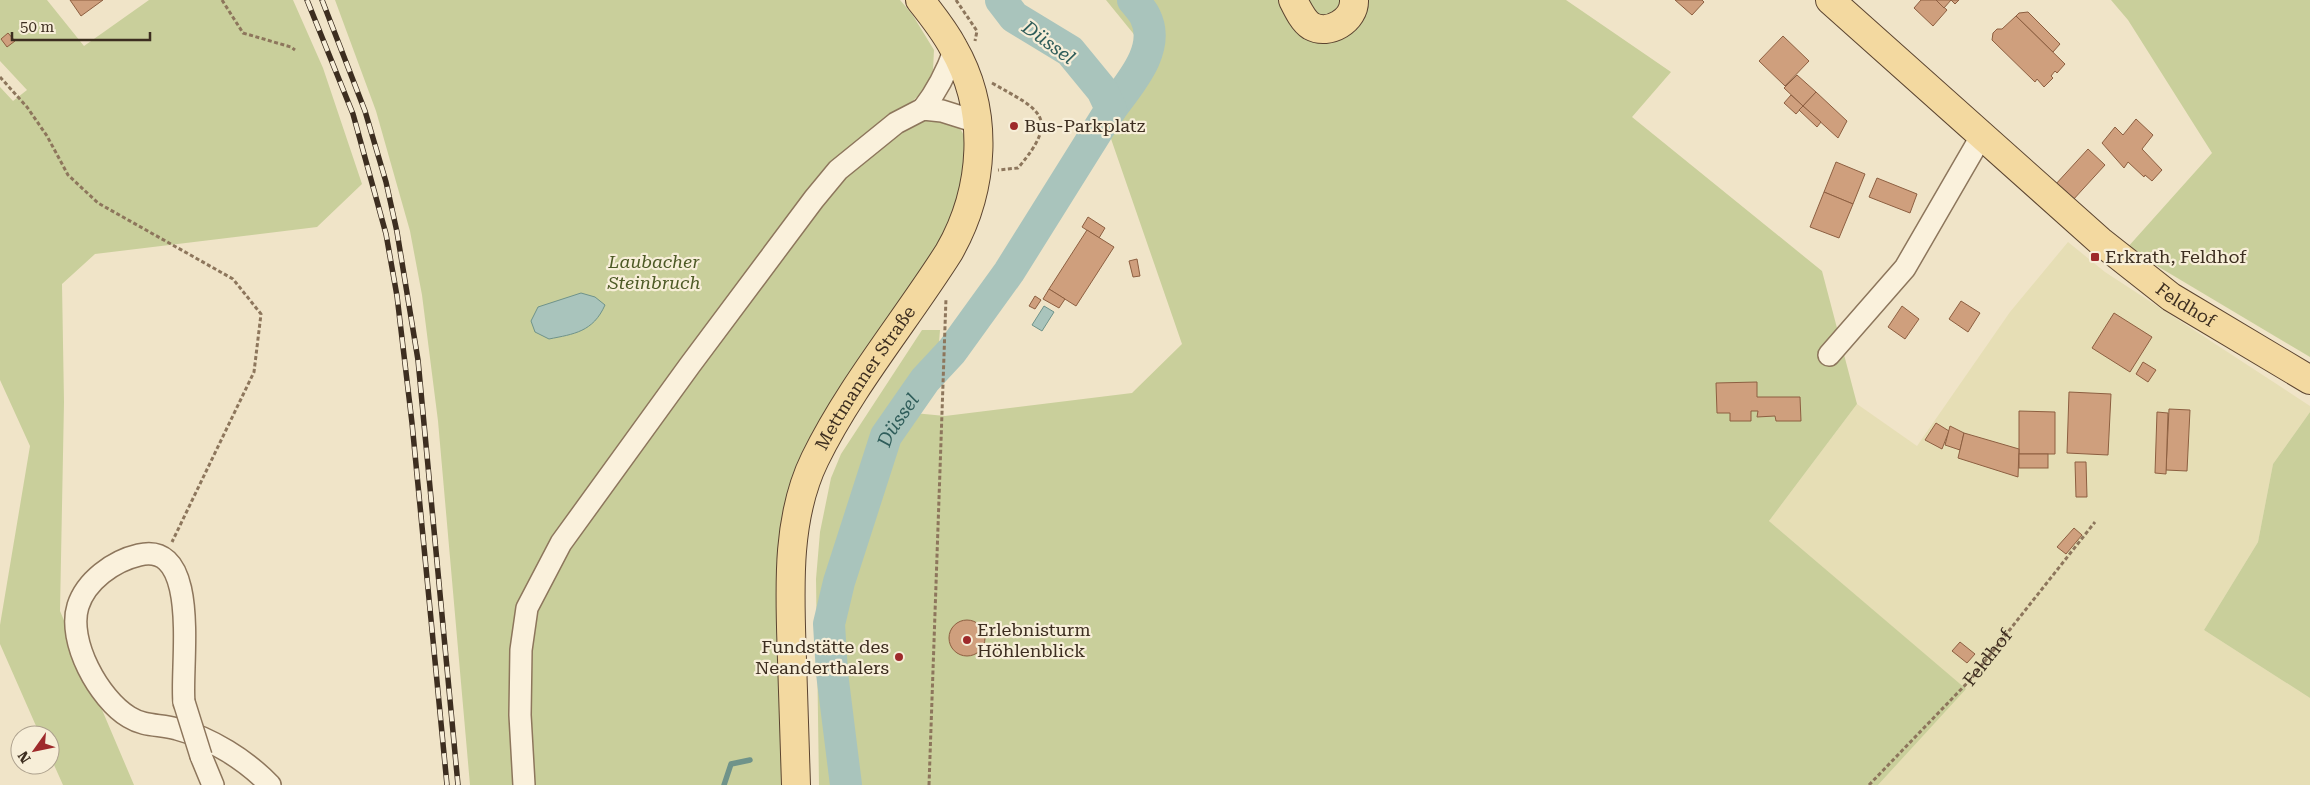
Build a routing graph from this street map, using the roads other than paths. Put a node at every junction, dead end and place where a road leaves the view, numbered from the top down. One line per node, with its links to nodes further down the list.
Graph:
1 (920, 0): 5 (main road, Mettmanner Straße)
2 (1293, 0): 3 (main road)
3 (1354, 0)
4 (1830, 0): 8 (main road, Feldhof)
5 (968, 44): 6 (lane); 7 (main road, Mettmanner Straße)
6 (923, 109): 7 (lane); 13 (lane)
7 (978, 122): 14 (main road, Mettmanner Straße)
8 (1982, 135): 9 (lane); 10 (main road, Feldhof)
9 (1829, 355)
10 (2310, 380)
11 (214, 785): 12 (lane, bridge)
12 (270, 785)
13 (524, 785)
14 (796, 785)

